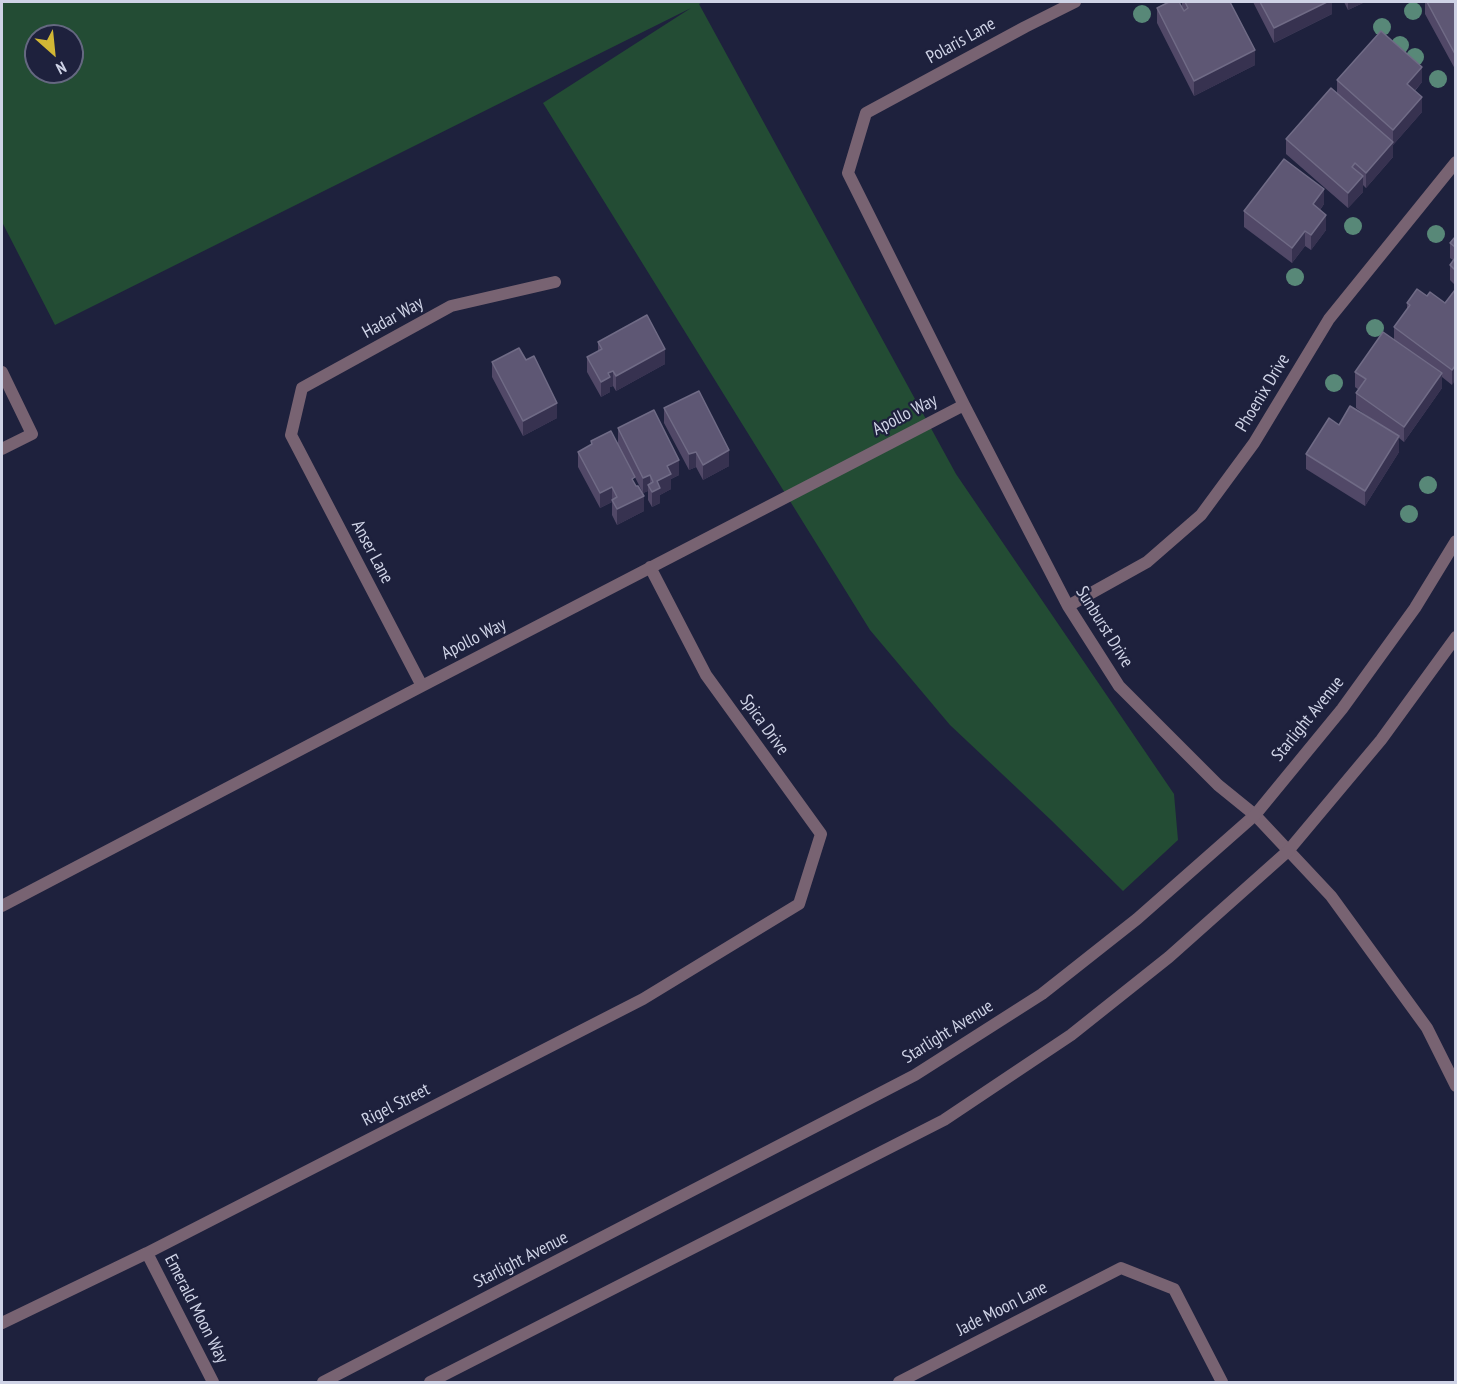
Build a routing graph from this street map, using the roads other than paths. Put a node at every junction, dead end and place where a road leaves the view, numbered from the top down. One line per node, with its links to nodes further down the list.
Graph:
1 (1075, 2): 2 (street, Polaris Lane)
2 (866, 113): 6 (street, Sunburst Drive)
3 (1455, 162): 11 (street, Phoenix Drive)
4 (555, 282): 7 (street, Hadar Way)
5 (2, 372): 8 (street)
6 (964, 405): 10 (street, Apollo Way); 11 (street, Sunburst Drive)
7 (291, 435): 13 (street, Anser Lane)
8 (2, 449)
9 (1455, 541): 14 (street, Starlight Avenue)
10 (650, 567): 13 (street, Apollo Way); 16 (street, Spica Drive)
11 (1068, 606): 14 (street, Sunburst Drive)
12 (1455, 637): 15 (street)
13 (422, 686): 17 (street, Apollo Way)
14 (1255, 815): 15 (street, Sunburst Drive); 22 (street, Starlight Avenue)
15 (1288, 851): 18 (street, Sunburst Drive); 23 (street)
16 (799, 904): 19 (street, Rigel Street)
17 (2, 906)
18 (1455, 1086)
19 (147, 1253): 20 (street, Rigel Street); 21 (street, Emerald Moon Way)
20 (2, 1323)
21 (213, 1383)
22 (323, 1383)
23 (430, 1383)
24 (899, 1383): 25 (street, Jade Moon Lane)
25 (1222, 1383)

